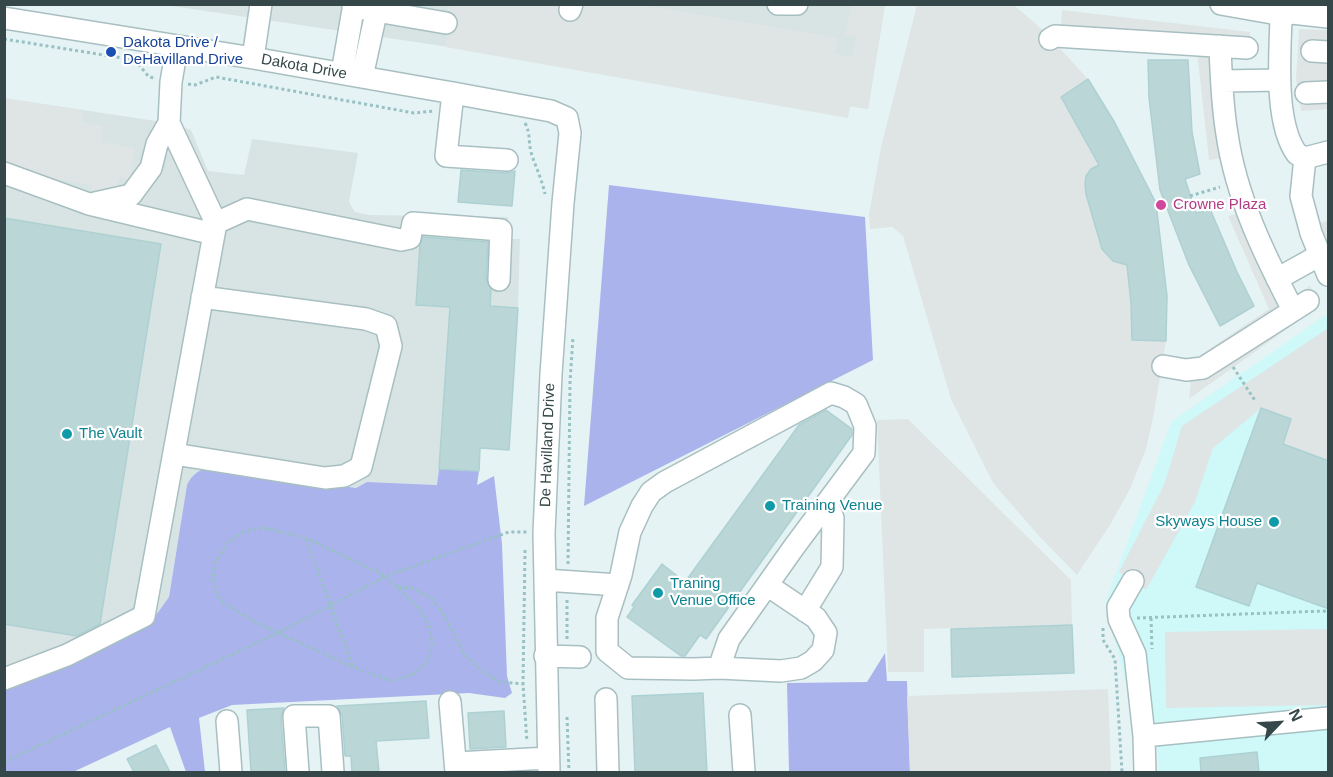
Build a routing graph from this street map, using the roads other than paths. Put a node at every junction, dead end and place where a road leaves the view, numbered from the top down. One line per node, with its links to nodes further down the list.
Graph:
1 (261, 4): 15 (street)
2 (778, 4): 3 (street)
3 (797, 4)
4 (1230, 5): 7 (street)
5 (354, 6): 6 (street); 16 (street)
6 (377, 8): 10 (street); 16 (street)
7 (1281, 17): 8 (street); 17 (street)
8 (1329, 17)
9 (4, 18): 13 (street, Dakota Drive)
10 (446, 23)
11 (1050, 39): 12 (street)
12 (1220, 46): 14 (street); 18 (street)
13 (177, 47): 15 (street, Dakota Drive); 23 (street)
14 (1247, 48)
15 (253, 58): 16 (street, Dakota Drive)
16 (352, 75): 21 (street, Dakota Drive)
17 (1280, 80): 18 (street); 25 (street)
18 (1221, 81): 33 (street)
19 (1329, 92): 20 (street)
20 (1306, 93)
21 (451, 101): 22 (street, Dakota Drive); 26 (street)
22 (567, 118): 39 (street, De Havilland Drive)
23 (169, 123): 28 (street); 29 (street)
24 (1329, 153): 25 (street)
25 (1305, 158): 30 (street)
26 (507, 160)
27 (4, 173): 28 (street)
28 (89, 204): 29 (street)
29 (215, 228): 34 (street); 35 (street)
30 (1320, 230): 31 (street)
31 (1320, 255): 32 (street); 33 (street)
32 (1329, 275)
33 (1277, 279): 36 (street)
34 (500, 280)
35 (202, 297): 37 (street); 37 (street)
36 (1163, 366)
37 (174, 454): 47 (street)
38 (828, 504): 41 (street); 42 (street); 43 (street)
39 (544, 580): 41 (street); 44 (street, De Havilland Drive)
40 (1133, 581): 53 (street)
41 (618, 585): 46 (street)
42 (766, 585): 43 (street); 46 (street)
43 (805, 610): 46 (street)
44 (545, 656): 45 (street); 54 (street, De Havilland Drive)
45 (574, 657)
46 (719, 668)
47 (4, 679)
48 (606, 699): 59 (street)
49 (450, 702): 55 (street)
50 (740, 715): 60 (street)
51 (1329, 718): 53 (street)
52 (227, 721): 56 (street)
53 (1144, 736): 61 (street)
54 (548, 765): 55 (street)
55 (456, 768)
56 (231, 772)
57 (298, 772): 58 (street)
58 (333, 772)
59 (608, 772)
60 (744, 772)
61 (1145, 772)

